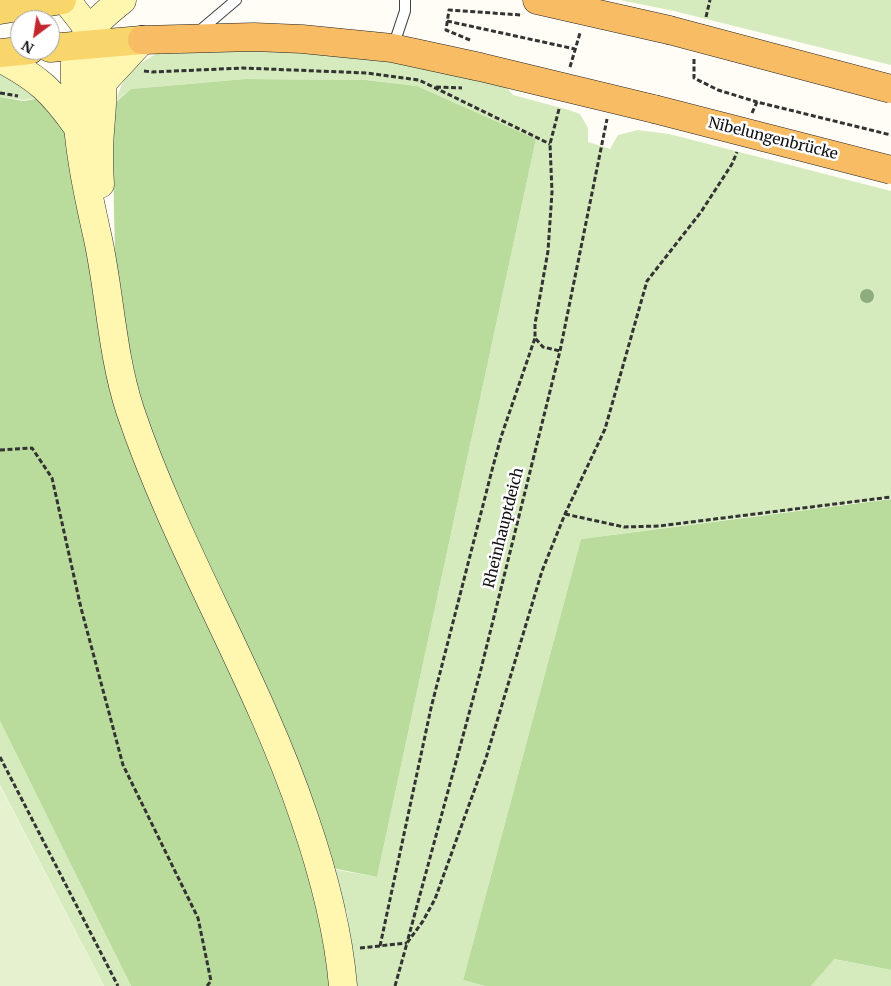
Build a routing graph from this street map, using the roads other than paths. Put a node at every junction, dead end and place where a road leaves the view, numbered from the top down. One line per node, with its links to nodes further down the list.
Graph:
1 (62, 0): 7 (main road)
2 (66, 0): 9 (main road)
3 (122, 0): 9 (main road)
4 (236, 0): 8 (lane)
5 (405, 0): 12 (lane)
6 (537, 0): 15 (highway, bridge)
7 (0, 10)
8 (191, 39): 10 (highway, Nibelungenbrücke); 12 (highway, Nibelungenbrücke)
9 (88, 40): 10 (main road); 11 (main road); 14 (main road); 16 (main road)
10 (142, 40): 14 (main road)
11 (60, 46)
12 (392, 48): 17 (highway, Nibelungenbrücke, bridge)
13 (0, 58): 16 (main road)
14 (110, 76): 18 (main road)
15 (891, 89)
16 (77, 126): 18 (main road)
17 (891, 170)
18 (101, 253): 19 (main road)
19 (343, 986)

